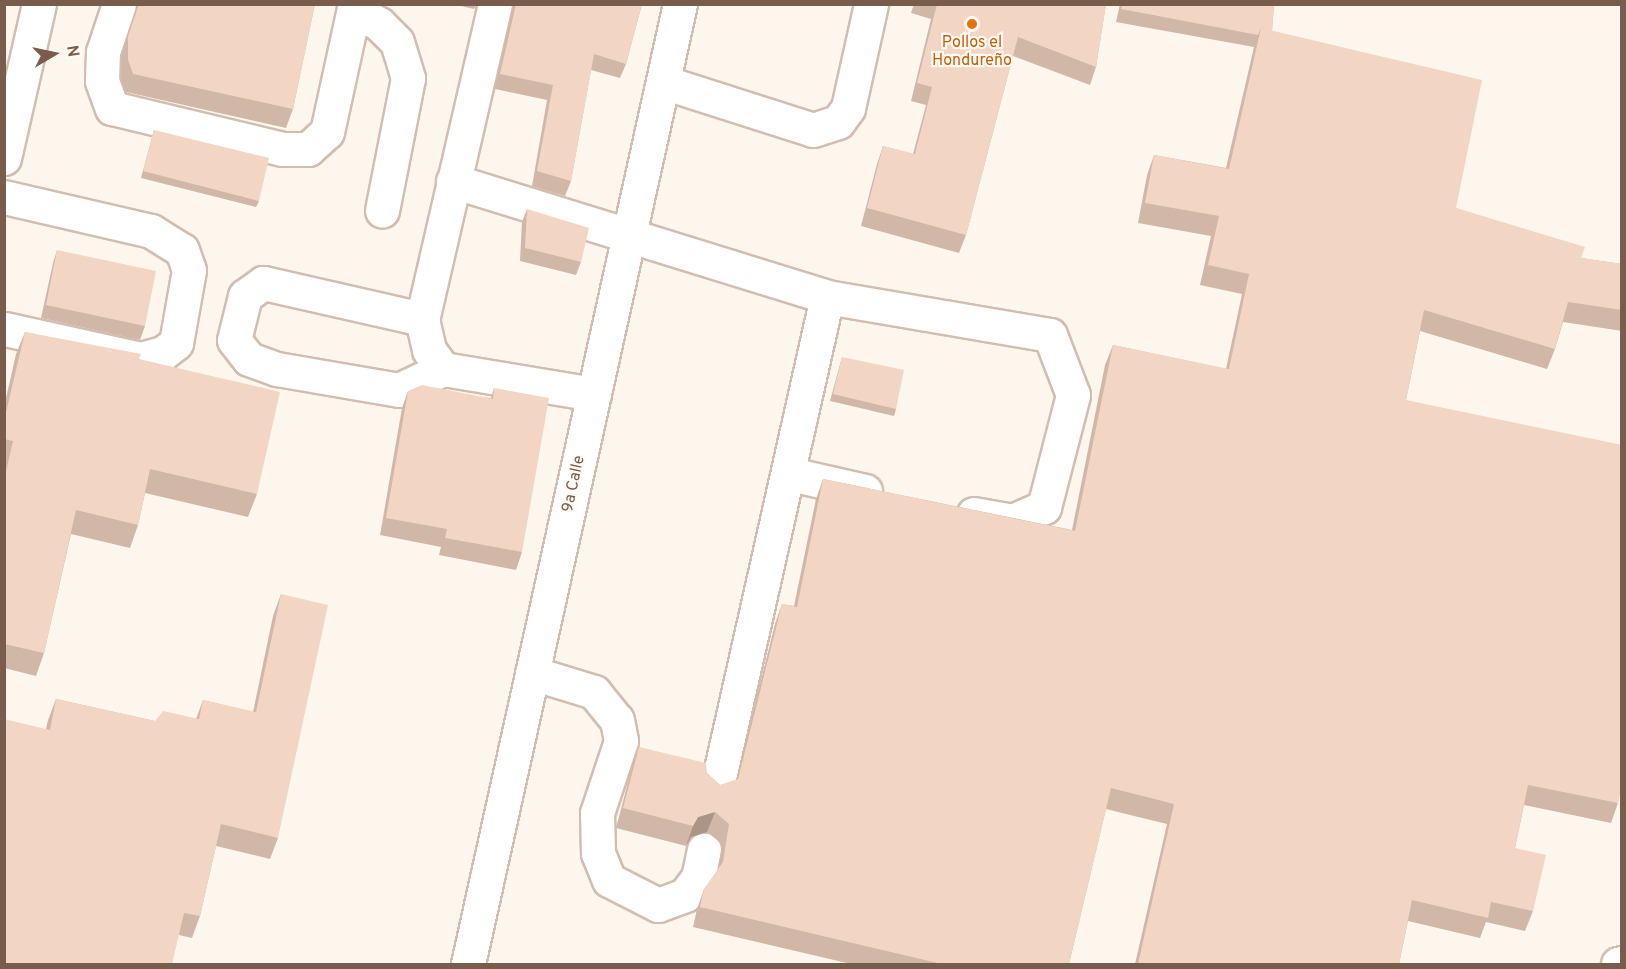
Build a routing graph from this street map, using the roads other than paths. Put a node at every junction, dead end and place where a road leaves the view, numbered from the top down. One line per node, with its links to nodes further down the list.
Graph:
1 (39, 4): 8 (street)
2 (119, 4): 6 (street)
3 (495, 4): 9 (street)
4 (680, 4): 7 (street, 9a Calle)
5 (871, 4): 7 (street)
6 (355, 7): 11 (street)
7 (663, 81): 12 (street, 9a Calle)
8 (4, 158)
9 (453, 181): 12 (street); 14 (street)
10 (4, 197): 15 (street)
11 (382, 210)
12 (629, 236): 13 (street); 17 (street, 9a Calle)
13 (826, 297): 18 (street); 20 (street)
14 (422, 319): 16 (street); 16 (street)
15 (4, 329)
16 (443, 369): 17 (street)
17 (594, 394): 21 (street, 9a Calle)
18 (790, 474): 19 (street); 22 (street)
19 (895, 497)
20 (941, 507)
21 (532, 673): 23 (street); 24 (street, 9a Calle)
22 (717, 787)
23 (704, 850)
24 (468, 964)

